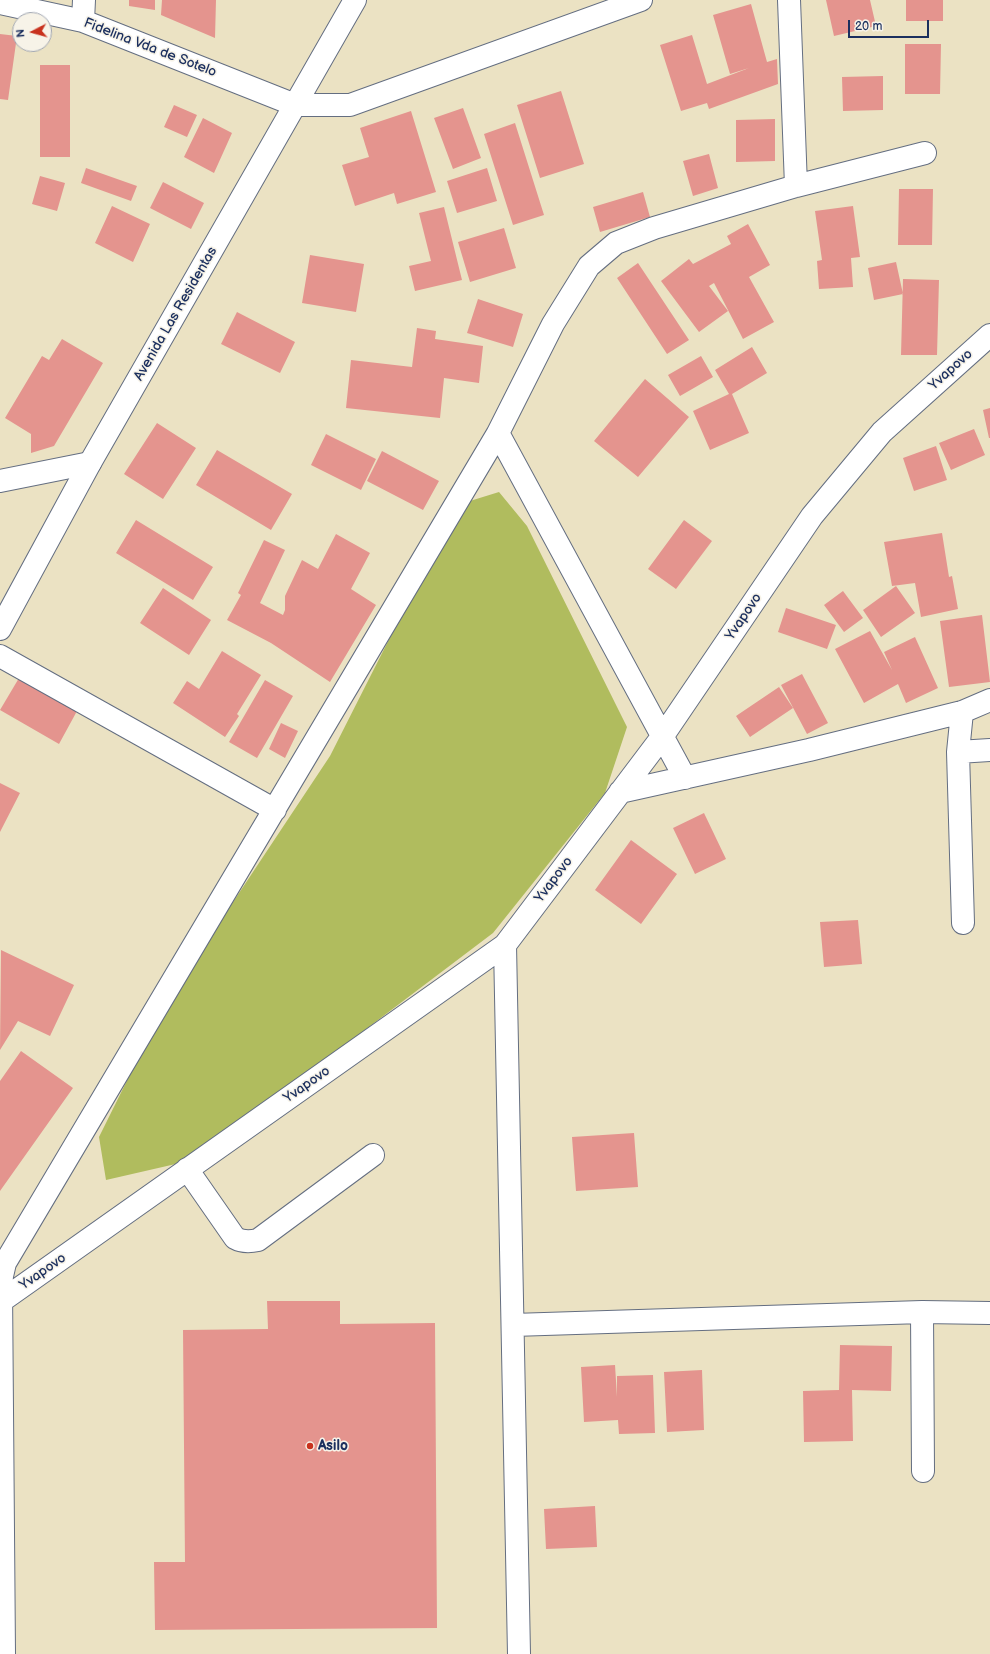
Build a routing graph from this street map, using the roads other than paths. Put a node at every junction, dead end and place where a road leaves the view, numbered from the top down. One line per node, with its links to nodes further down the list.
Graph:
1 (355, 0): 6 (street, Avenida Las Residentas)
2 (641, 0): 6 (street)
3 (789, 0): 8 (street)
4 (0, 2): 5 (street, Fidelina Vda de Sotelo)
5 (84, 11): 6 (street, Fidelina Vda de Sotelo)
6 (295, 105): 11 (street, Avenida Las Residentas)
7 (925, 153): 8 (street)
8 (796, 186): 10 (street)
9 (990, 335): 17 (street, Yvapovo)
10 (498, 434): 17 (street); 22 (street)
11 (90, 463): 12 (street); 13 (street, Avenida Las Residentas)
12 (0, 481)
13 (0, 629)
14 (0, 656): 22 (street)
15 (990, 700): 16 (street)
16 (962, 712): 19 (street); 20 (street)
17 (662, 737): 20 (street); 21 (street, Yvapovo)
18 (990, 750): 19 (street)
19 (958, 752): 23 (street)
20 (685, 778): 21 (street)
21 (620, 792): 24 (street, Yvapovo)
22 (275, 810): 27 (street)
23 (963, 923)
24 (505, 945): 26 (street, Yvapovo); 30 (street)
25 (373, 1155): 26 (street)
26 (187, 1169): 27 (street, Yvapovo)
27 (1, 1301): 32 (street)
28 (922, 1312): 29 (street); 30 (street); 31 (street)
29 (990, 1313)
30 (513, 1325): 33 (street)
31 (923, 1471)
32 (4, 1654)
33 (519, 1654)

